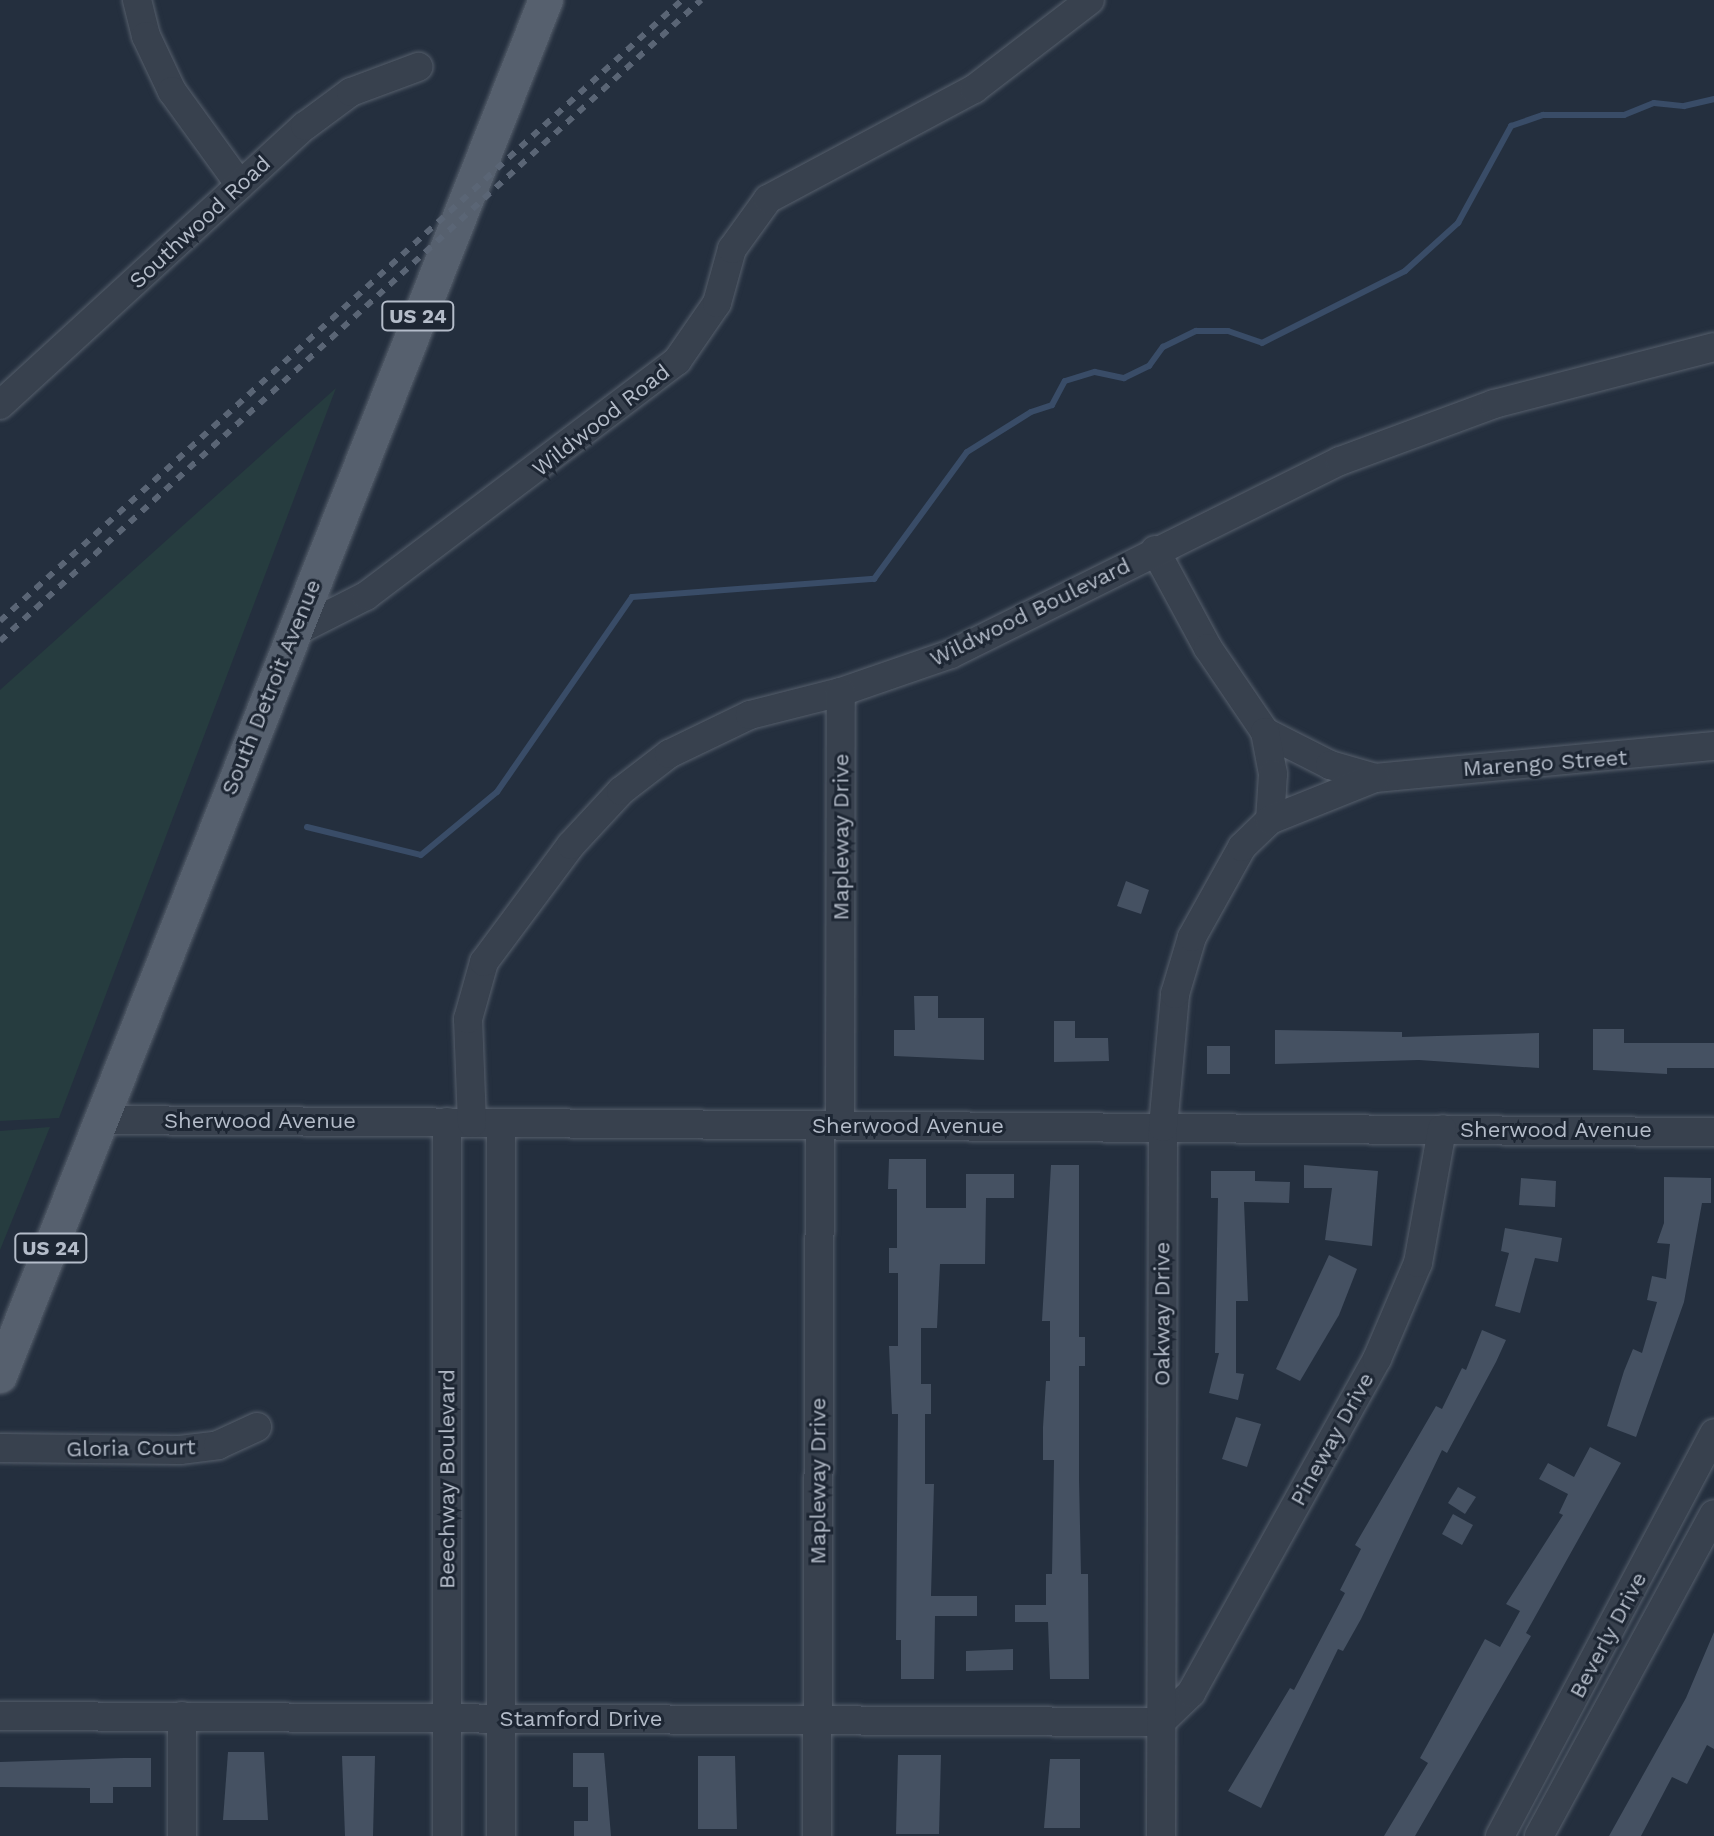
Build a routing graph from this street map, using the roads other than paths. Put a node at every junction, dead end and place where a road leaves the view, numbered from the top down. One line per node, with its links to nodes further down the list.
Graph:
1 (137, 0): 5 (street)
2 (546, 0): 9 (main road, South Detroit Avenue / US 24)
3 (1090, 0): 9 (street, Wildwood Road)
4 (418, 67): 5 (street, Southwood Road)
5 (240, 185): 7 (street, Southwood Road)
6 (1714, 347): 8 (street, Wildwood Boulevard)
7 (4, 391)
8 (1155, 550): 10 (street, Wildwood Boulevard); 11 (street, Marengo Street)
9 (293, 633): 15 (main road, South Detroit Avenue / US 24)
10 (841, 692): 16 (street, Wildwood Boulevard); 18 (street, Mapleway Drive)
11 (1265, 732): 13 (street, Marengo Street); 14 (street, Marengo Street)
12 (1714, 746): 13 (street, Marengo Street)
13 (1375, 778): 14 (street, Marengo Street)
14 (1270, 820): 19 (street, Oakway Drive)
15 (102, 1120): 16 (street, Sherwood Avenue); 22 (main road, South Detroit Avenue / US 24)
16 (459, 1122): 17 (street, Sherwood Avenue); 30 (street, Beechway Boulevard)
17 (501, 1123): 18 (street, Sherwood Avenue); 29 (street)
18 (830, 1125): 19 (street, Sherwood Avenue); 31 (street, Mapleway Drive)
19 (1163, 1127): 20 (street, Sherwood Avenue); 32 (street, Oakway Drive)
20 (1442, 1129): 21 (street, Sherwood Avenue); 32 (street, Pineway Drive)
21 (1714, 1132)
22 (0, 1376)
23 (257, 1427): 25 (street, Gloria Court)
24 (1714, 1433): 38 (street, Beverly Drive)
25 (0, 1448)
26 (1714, 1514): 39 (street, Beverly Drive)
27 (0, 1716): 28 (street, Stamford Drive)
28 (182, 1716): 30 (street, Stamford Drive); 33 (street)
29 (501, 1718): 30 (street, Stamford Drive); 31 (street, Stamford Drive); 35 (street)
30 (447, 1719): 34 (street, Beechway Boulevard)
31 (817, 1720): 32 (street, Stamford Drive); 36 (street, Mapleway Drive)
32 (1161, 1722): 37 (street, Oakway Drive)
33 (182, 1836)
34 (447, 1836)
35 (501, 1836)
36 (817, 1836)
37 (1161, 1836)
38 (1500, 1836)
39 (1539, 1836)

